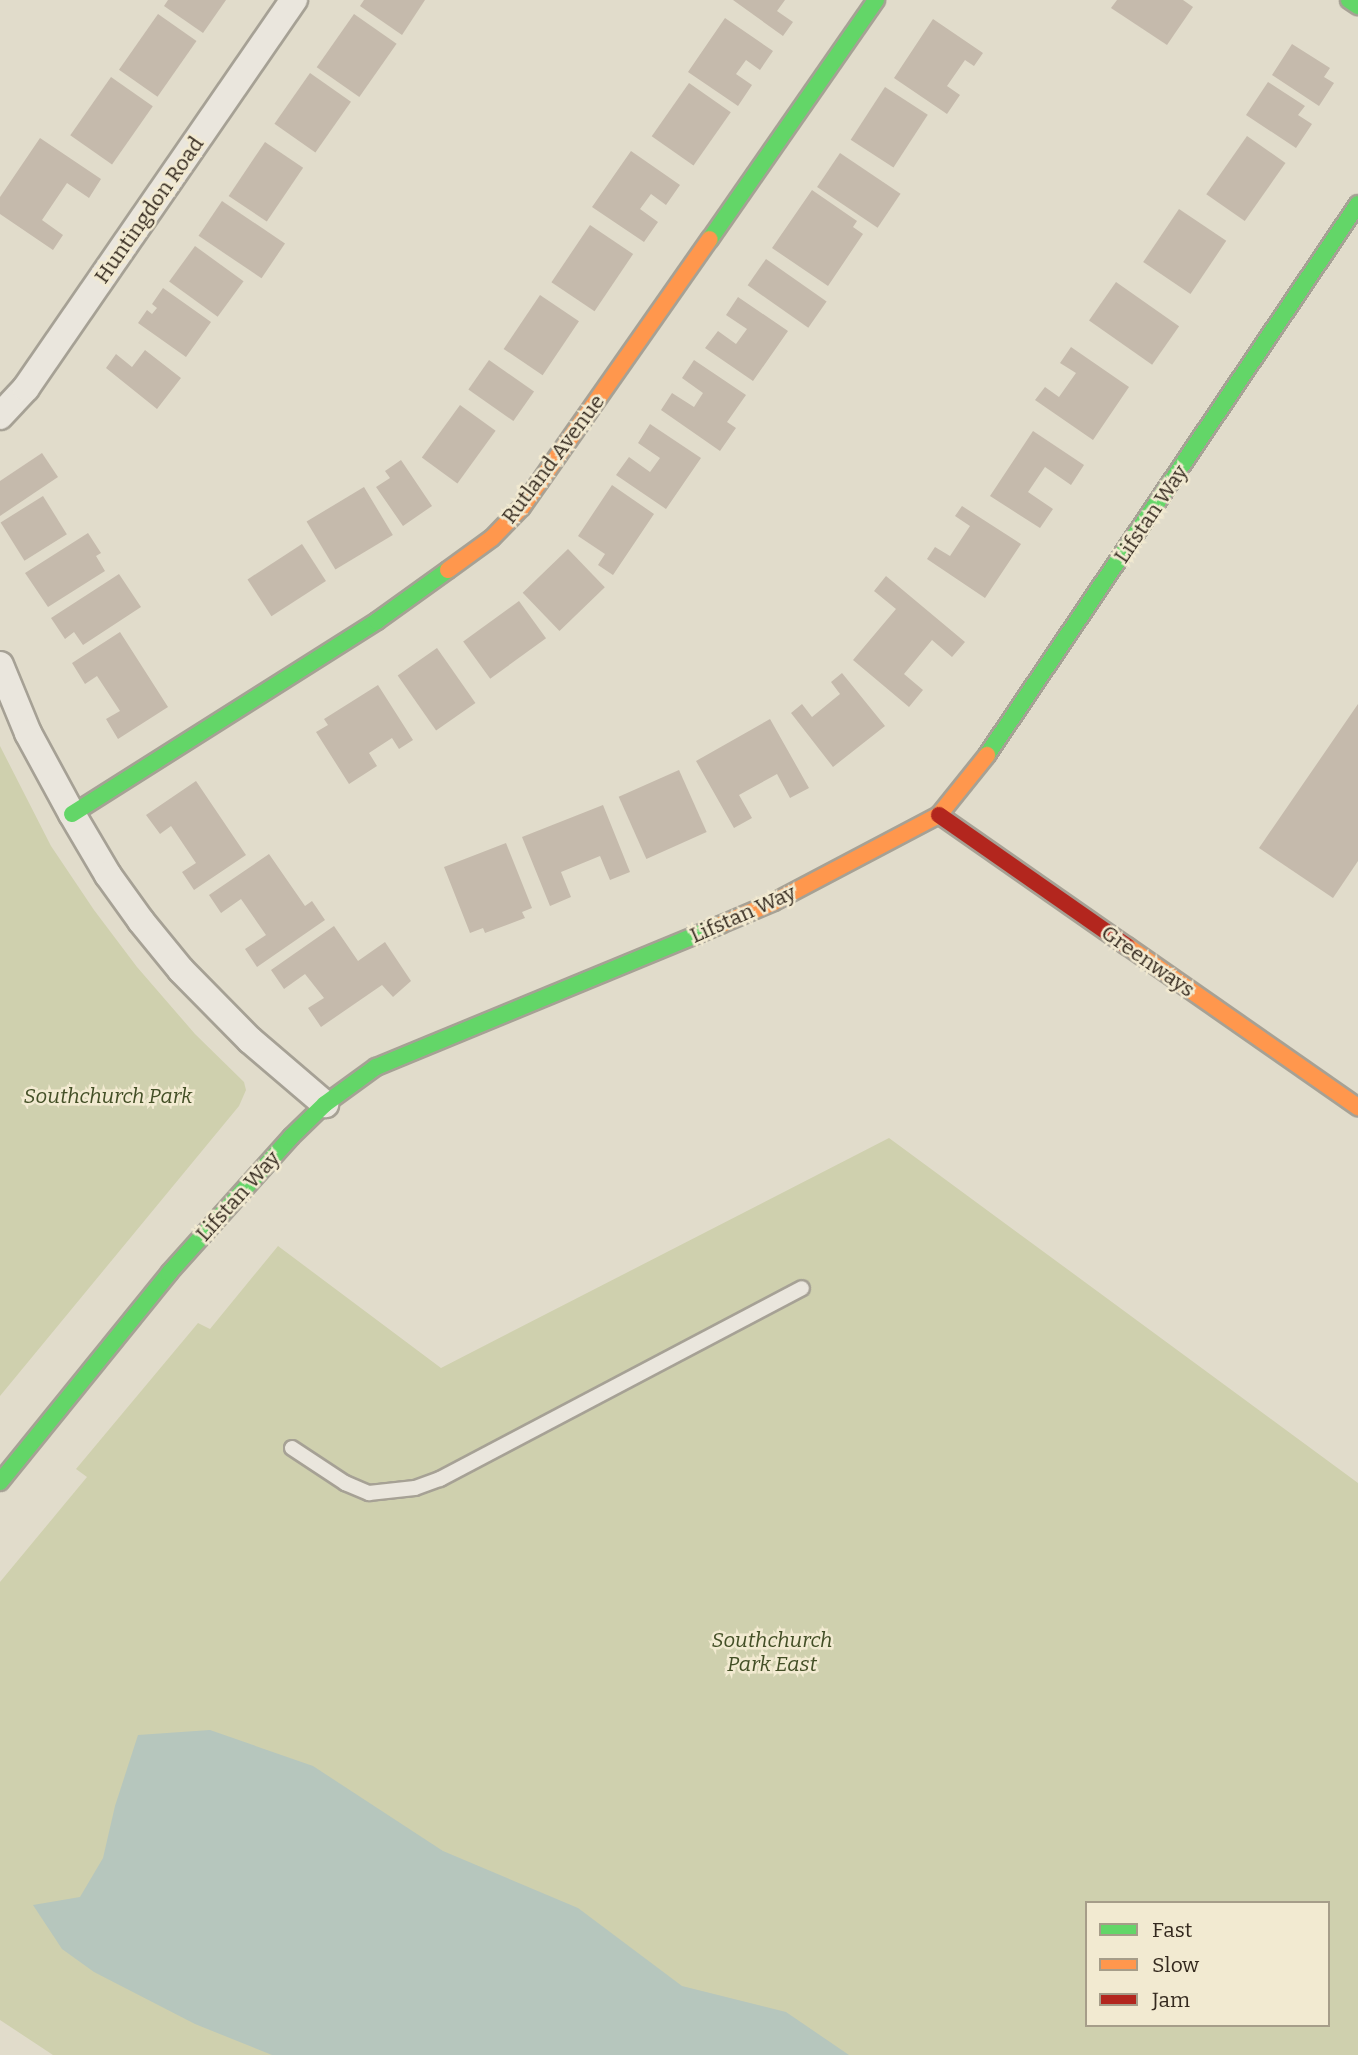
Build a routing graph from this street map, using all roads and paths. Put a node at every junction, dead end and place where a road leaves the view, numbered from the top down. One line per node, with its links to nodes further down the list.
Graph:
1 (294, 0): 6 (street, Huntingdon Road)
2 (876, 0): 8 (street, Rutland Avenue)
3 (1349, 0): 4 (street)
4 (1358, 6)
5 (1358, 204): 9 (street, Lifstan Way)
6 (0, 416)
7 (0, 665): 8 (street)
8 (72, 814): 10 (street)
9 (939, 815): 10 (street, Lifstan Way); 11 (street, Greenways)
10 (325, 1104): 14 (street, Lifstan Way)
11 (1358, 1107)
12 (802, 1288): 13 (lane)
13 (292, 1448)
14 (0, 1482)

